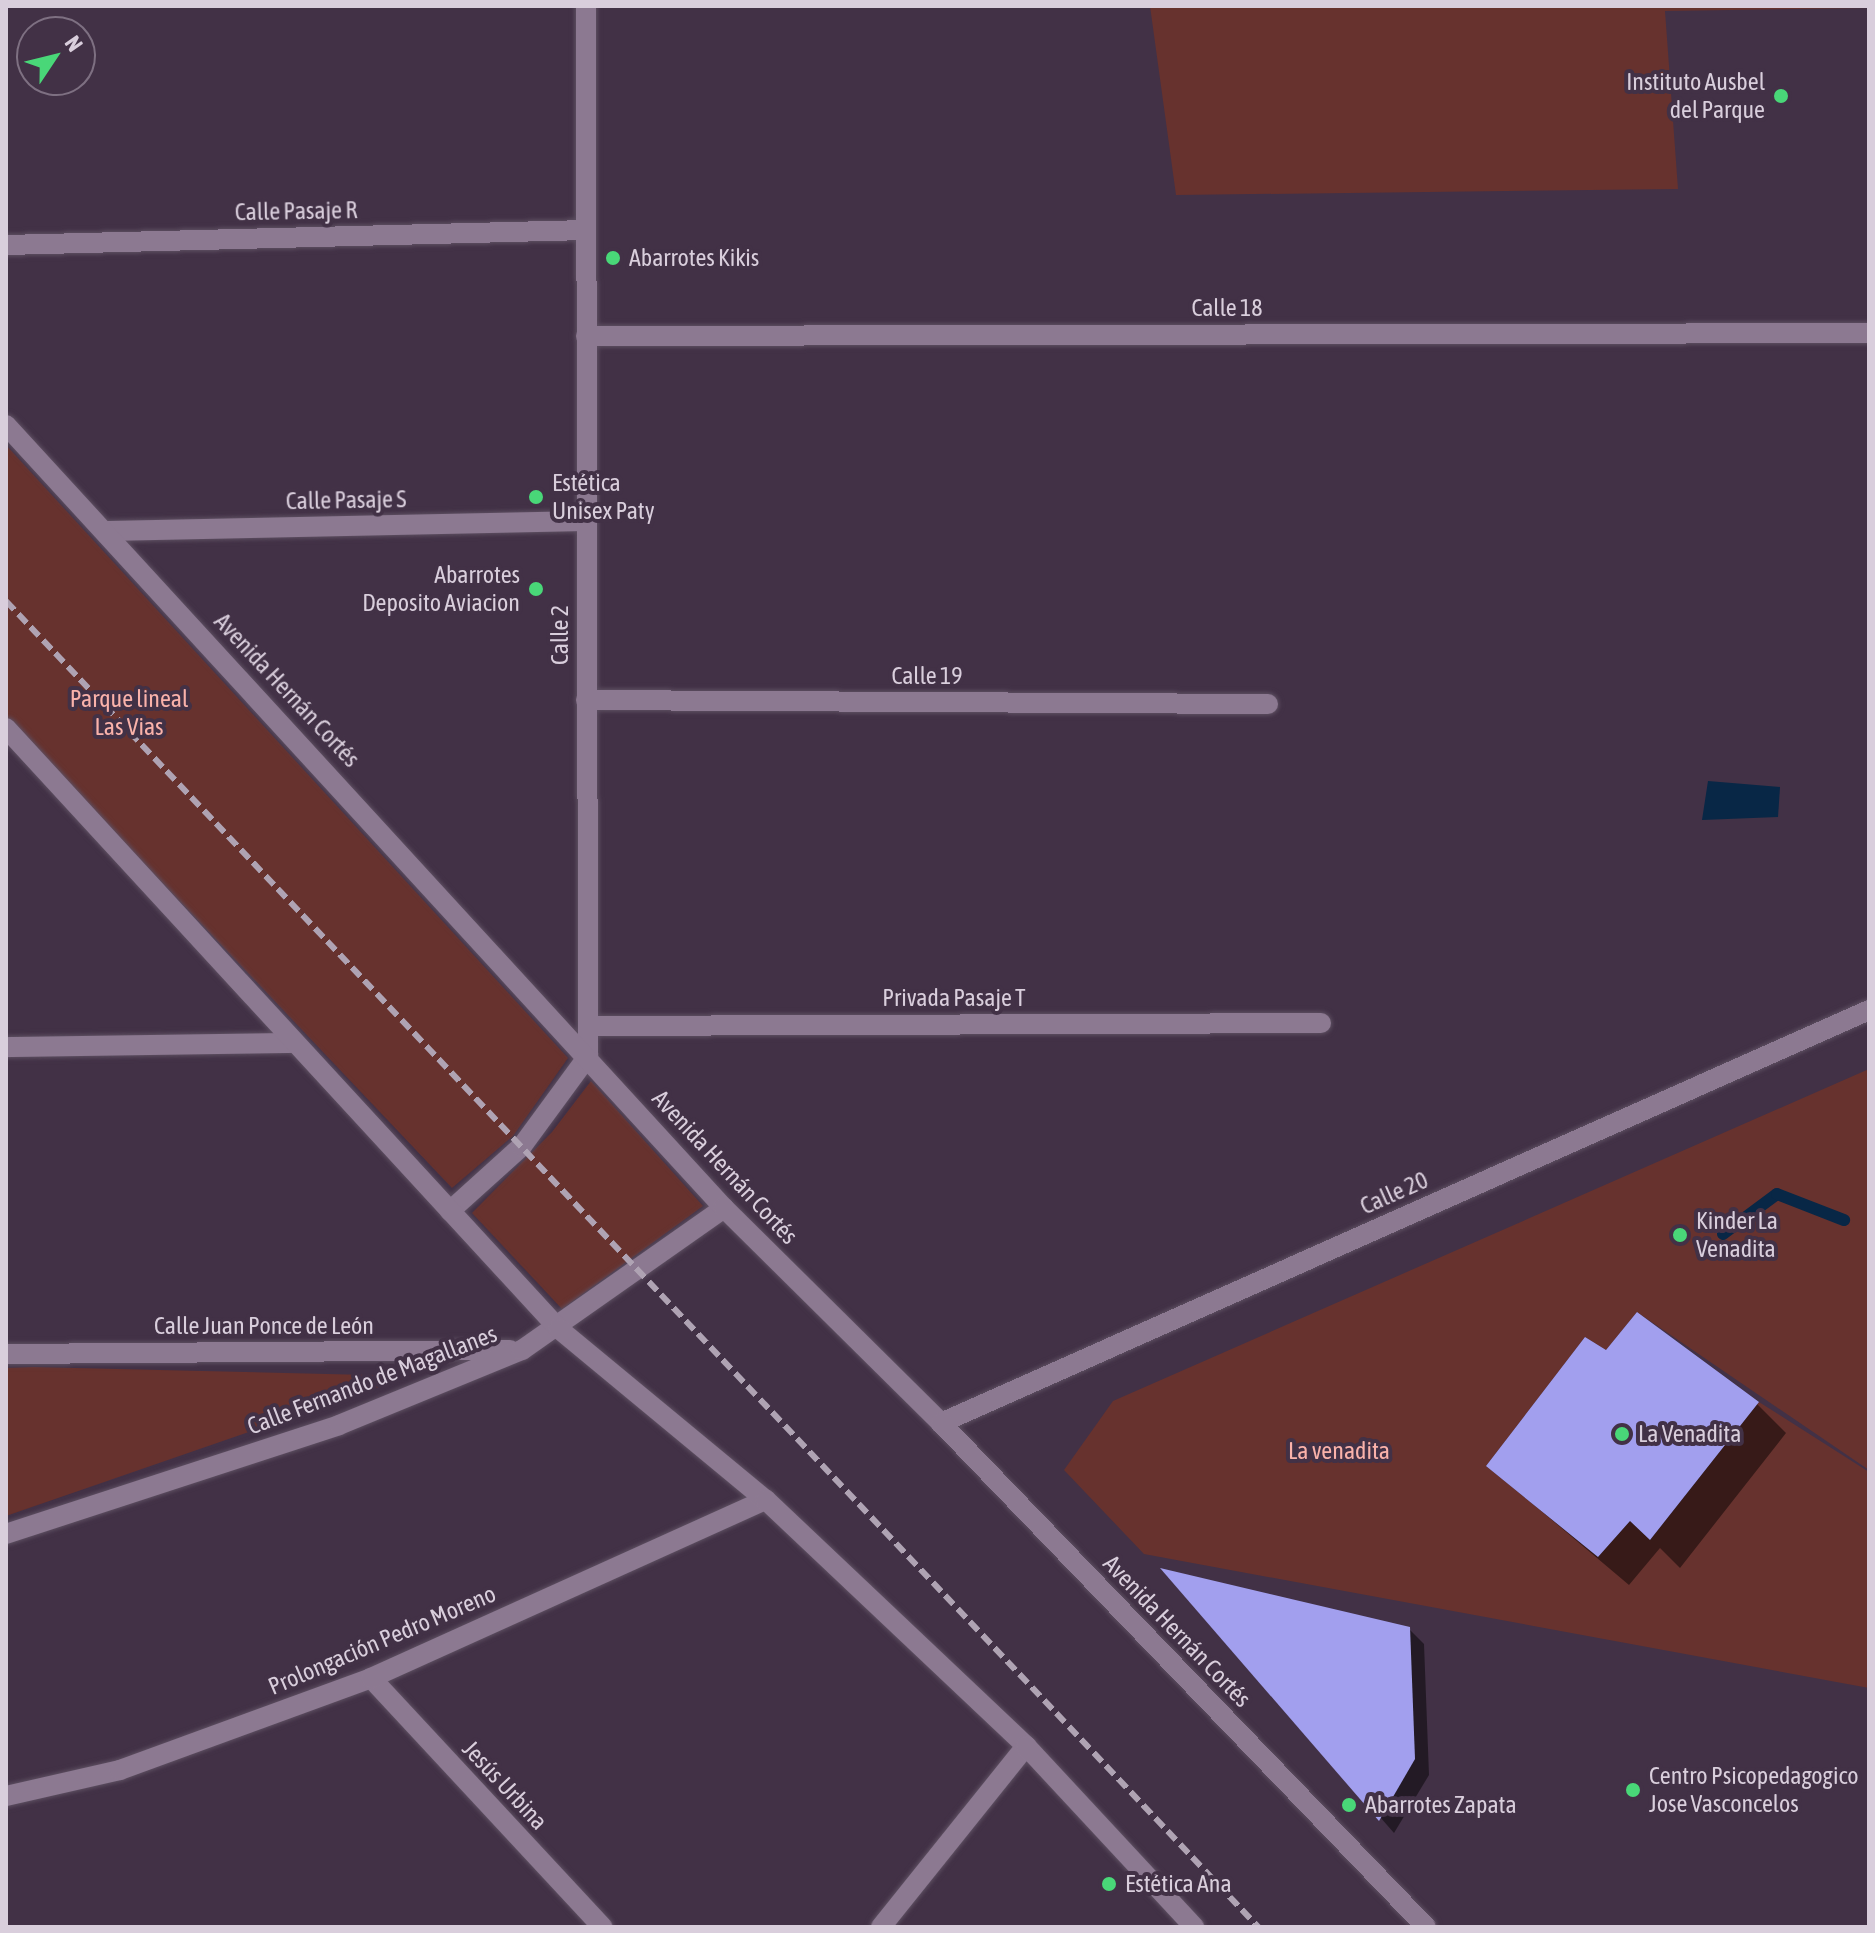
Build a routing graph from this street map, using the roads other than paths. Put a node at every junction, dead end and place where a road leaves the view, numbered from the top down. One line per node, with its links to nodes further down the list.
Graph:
1 (586, 6): 2 (street, Calle 2)
2 (586, 230): 3 (street, Calle Pasaje R); 5 (street, Calle 2)
3 (6, 245)
4 (1869, 333): 5 (street, Calle 18)
5 (586, 336): 7 (street, Calle 2)
6 (6, 425): 8 (street, Avenida Hernán Cortés)
7 (587, 521): 8 (street, Calle Pasaje S); 9 (street, Calle 2)
8 (106, 531): 18 (street, Avenida Hernán Cortés)
9 (586, 700): 10 (street, Calle 19); 15 (street, Calle 2)
10 (1268, 704)
11 (6, 728): 12 (street)
12 (16, 749): 16 (street)
13 (1869, 1010): 24 (street, Calle 20)
14 (1321, 1023): 15 (street, Privada Pasaje T)
15 (588, 1026): 18 (street, Calle 2)
16 (294, 1043): 17 (street); 20 (street)
17 (6, 1047)
18 (588, 1056): 19 (street, Avenida Hernán Cortés); 20 (street)
19 (724, 1208): 21 (street, Calle Fernando de Magallanes); 24 (street, Avenida Hernán Cortés)
20 (450, 1211): 21 (street)
21 (559, 1329): 22 (street, Calle Fernando de Magallanes); 25 (street)
22 (522, 1350): 23 (street, Calle Juan Ponce de León); 26 (street, Calle Fernando de Magallanes)
23 (6, 1354)
24 (941, 1423): 33 (street, Avenida Hernán Cortés)
25 (766, 1500): 27 (street, Prolongación Pedro Moreno); 28 (street)
26 (6, 1534)
27 (371, 1678): 29 (street, Prolongación Pedro Moreno); 30 (street, Jesús Urbina)
28 (1026, 1746): 31 (street); 32 (street)
29 (6, 1796)
30 (602, 1927)
31 (881, 1927)
32 (1194, 1927)
33 (1426, 1927)

